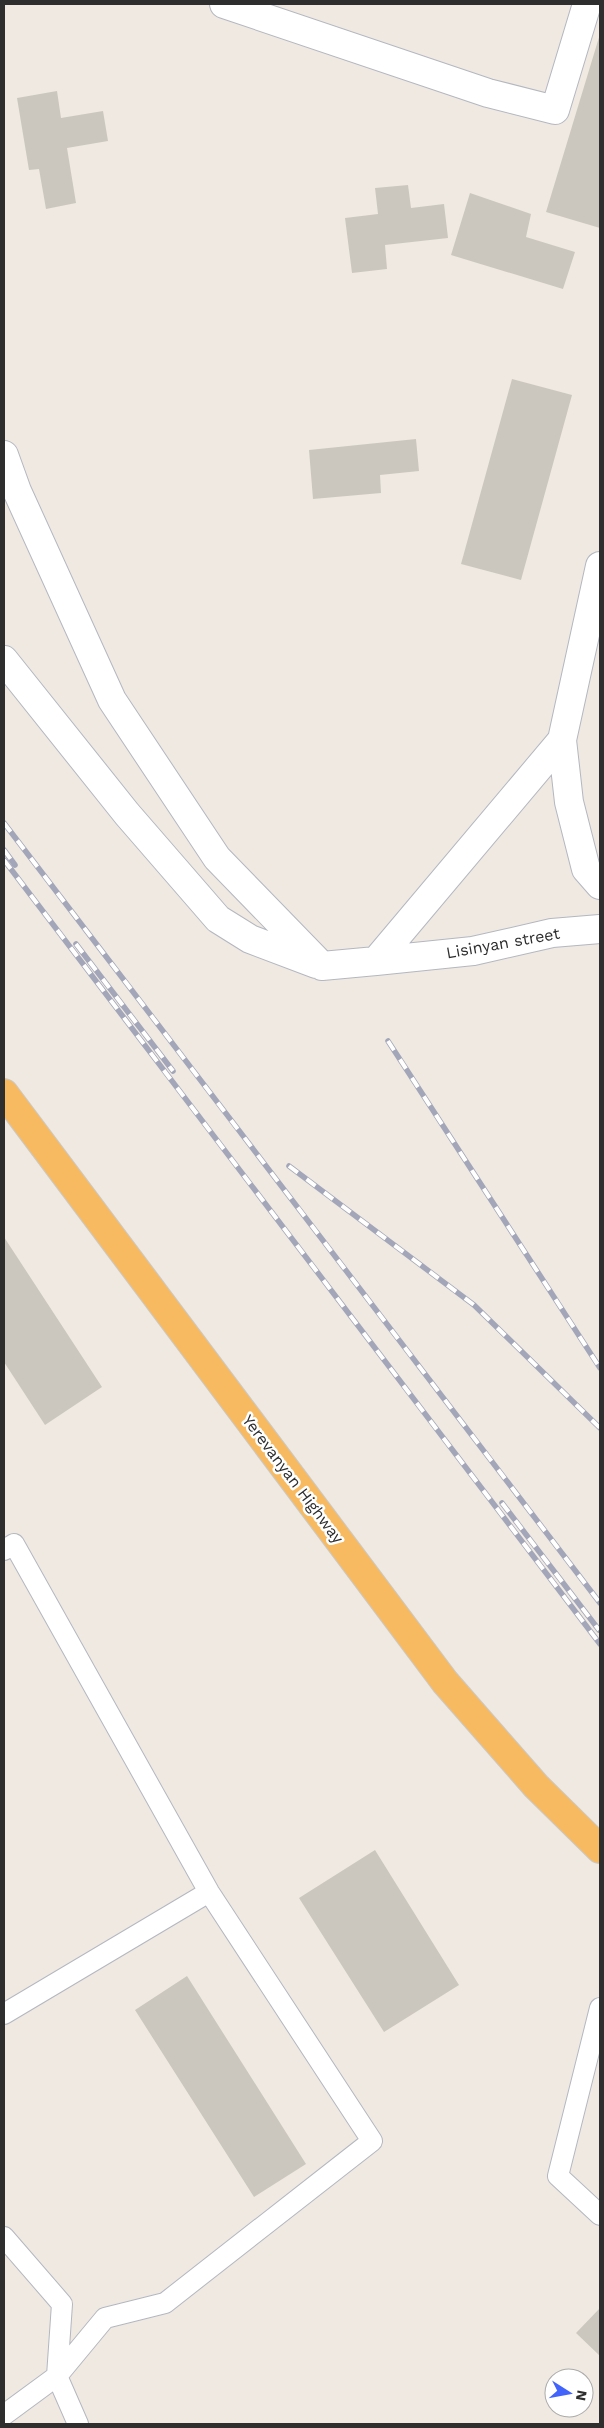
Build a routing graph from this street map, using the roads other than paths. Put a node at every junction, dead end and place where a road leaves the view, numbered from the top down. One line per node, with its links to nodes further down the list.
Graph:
1 (224, 4): 2 (street)
2 (587, 4)
3 (4, 455): 10 (street)
4 (600, 566): 6 (street)
5 (4, 660): 10 (street)
6 (562, 740): 7 (street); 9 (street)
7 (600, 885)
8 (600, 929): 9 (street, Lisinyan street)
9 (376, 961): 10 (street, Lisinyan street)
10 (322, 966)
11 (4, 1093): 13 (highway, Yerevanyan Highway)
12 (4, 1550): 14 (lane)
13 (600, 1849)
14 (209, 1892): 16 (lane); 19 (lane)
15 (600, 2008): 17 (lane)
16 (4, 2014)
17 (600, 2216)
18 (4, 2237): 19 (lane)
19 (57, 2376): 20 (lane); 21 (lane)
20 (4, 2415)
21 (78, 2424)

